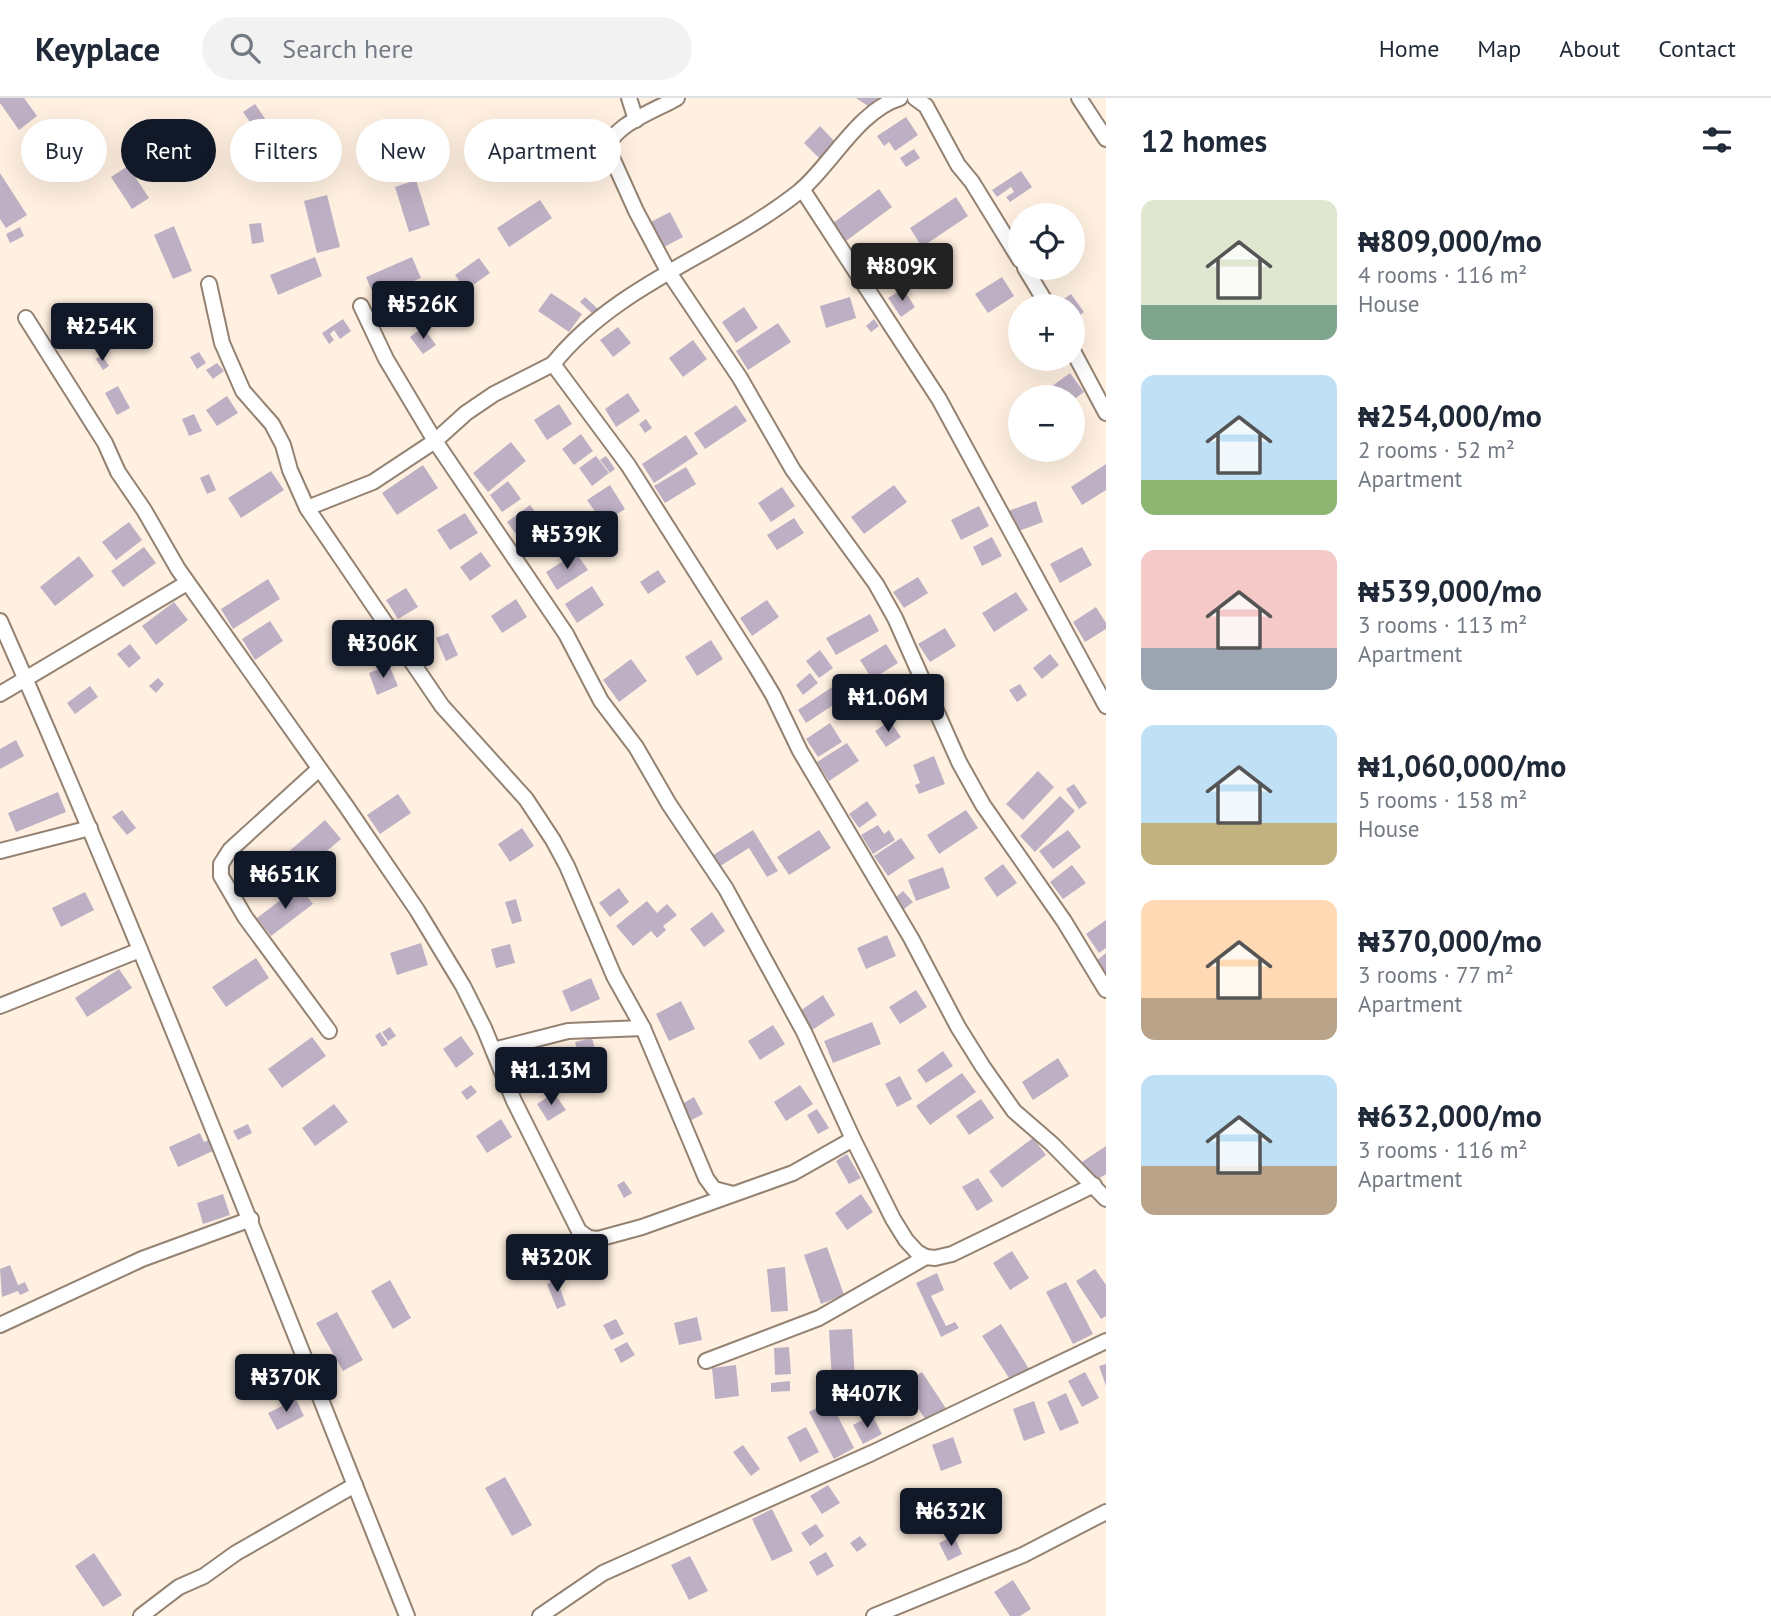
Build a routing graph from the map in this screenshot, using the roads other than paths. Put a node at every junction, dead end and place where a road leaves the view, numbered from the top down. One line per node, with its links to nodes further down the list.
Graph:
1 (629, 98): 6 (street)
2 (677, 98): 6 (street)
3 (900, 98): 8 (street)
4 (915, 98): 9 (street)
5 (1079, 98): 7 (street)
6 (636, 120): 10 (street)
7 (1106, 139)
8 (802, 189): 10 (street); 23 (street)
9 (1008, 240)
10 (668, 271): 14 (street); 28 (street)
11 (209, 284): 18 (street)
12 (361, 306): 17 (street)
13 (26, 318): 19 (street)
14 (553, 364): 17 (street); 34 (street)
15 (1084, 371): 16 (street)
16 (1106, 413)
17 (435, 441): 18 (street); 33 (street)
18 (307, 508): 30 (street)
19 (187, 583): 21 (street); 24 (street)
20 (0, 621): 21 (street)
21 (26, 680): 22 (street); 25 (street)
22 (0, 694)
23 (1106, 706)
24 (319, 769): 31 (street); 35 (street)
25 (90, 828): 26 (street); 27 (street)
26 (0, 851)
27 (140, 950): 29 (street); 37 (street)
28 (1106, 990)
29 (0, 1006)
30 (643, 1028): 32 (street); 35 (street)
31 (330, 1031)
32 (493, 1050)
33 (853, 1139): 35 (street); 38 (street)
34 (1094, 1185): 36 (street); 38 (street)
35 (734, 1194)
36 (1106, 1199)
37 (251, 1219): 39 (street); 42 (street)
38 (926, 1257): 41 (street)
39 (0, 1325)
40 (1106, 1341): 46 (street)
41 (706, 1361)
42 (355, 1485): 44 (street); 45 (street)
43 (1106, 1512): 47 (street)
44 (141, 1616)
45 (407, 1616)
46 (540, 1616)
47 (874, 1616)

